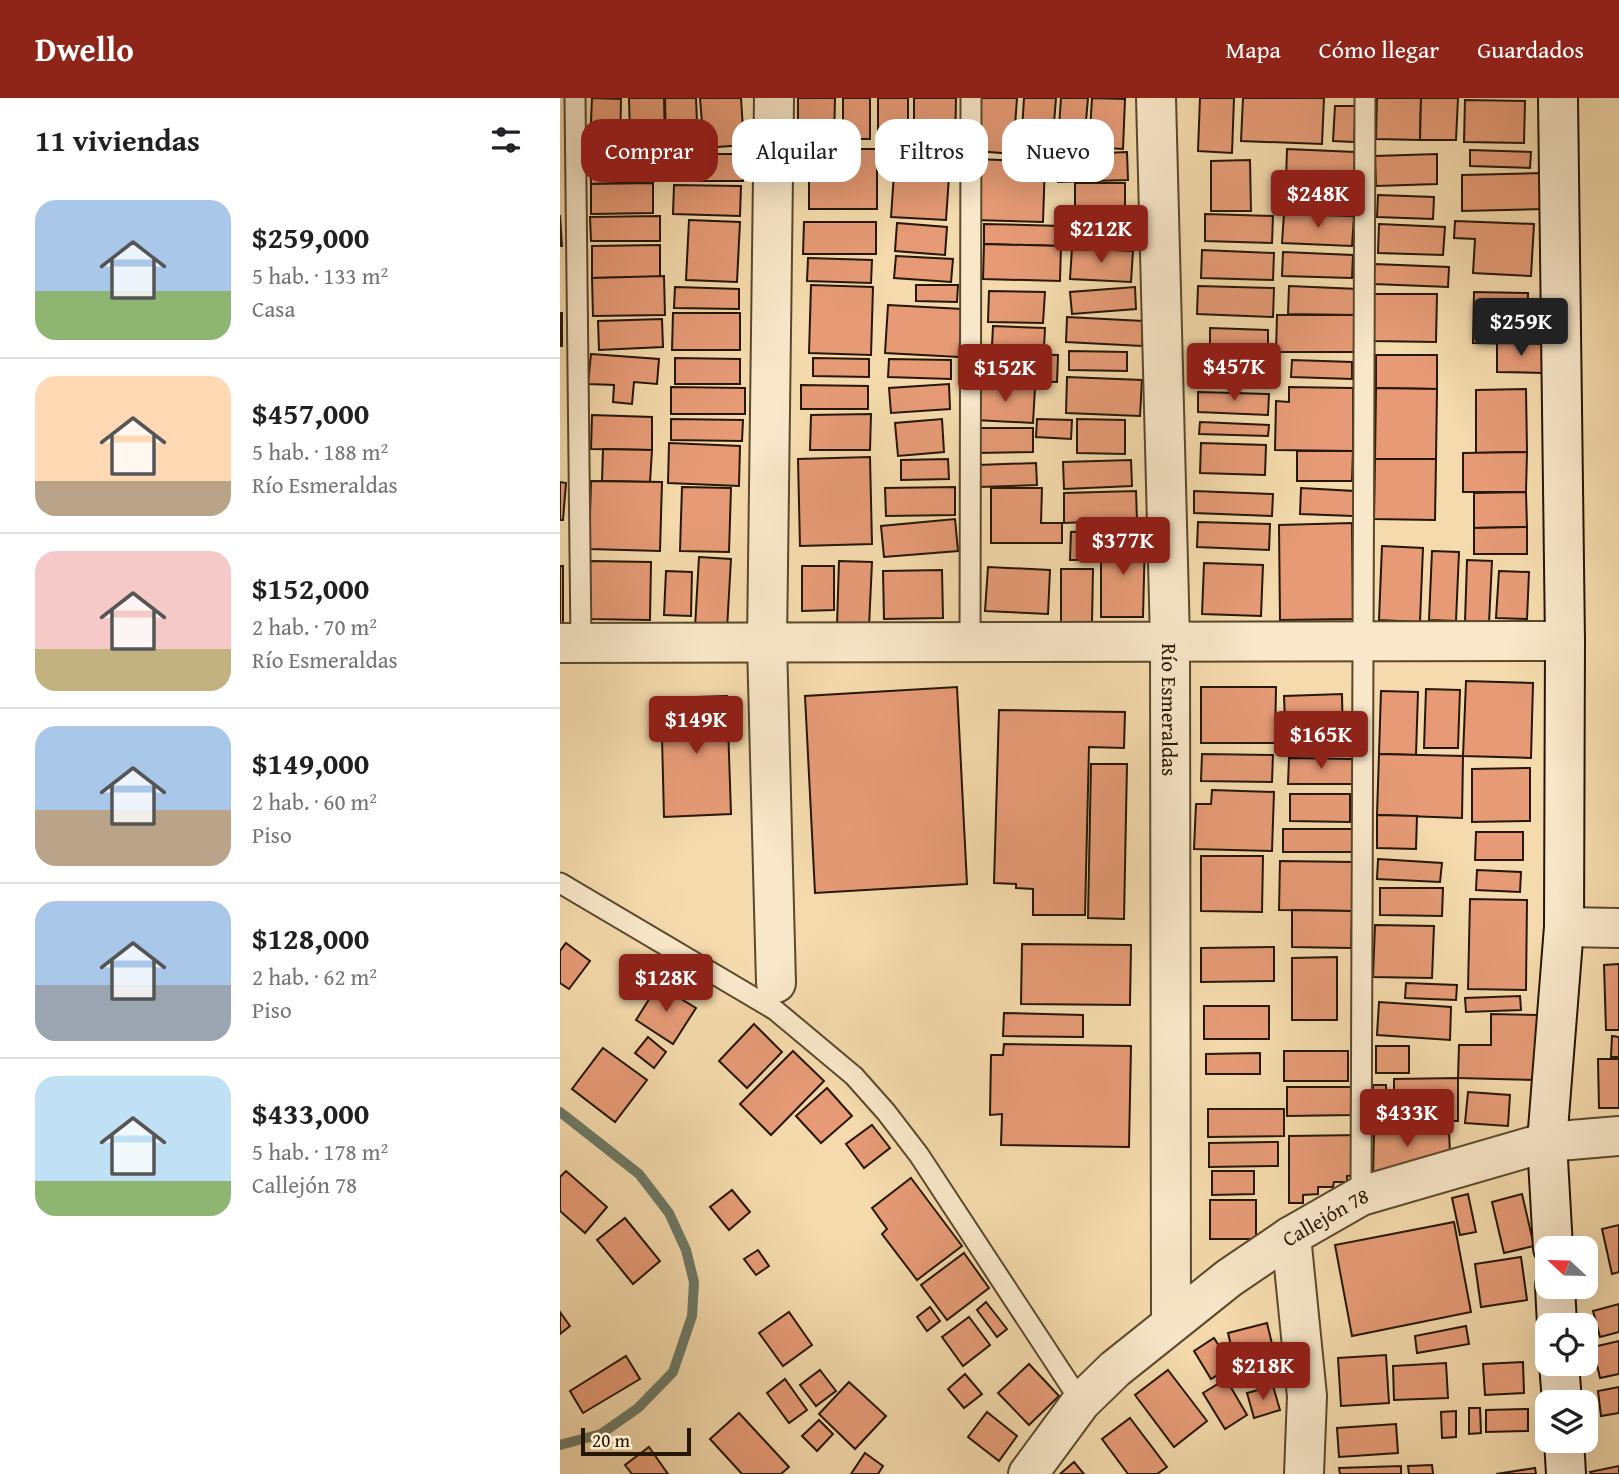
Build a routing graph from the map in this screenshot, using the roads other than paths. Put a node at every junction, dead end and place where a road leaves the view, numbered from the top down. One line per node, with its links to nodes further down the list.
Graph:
1 (575, 98): 10 (lane)
2 (774, 98): 12 (street)
3 (971, 98): 11 (lane)
4 (1156, 98): 7 (street, Río Esmeraldas)
5 (1365, 98): 8 (lane)
6 (1558, 98): 9 (street)
7 (1170, 640): 8 (street); 11 (street); 22 (street, Río Esmeraldas)
8 (1365, 640): 9 (street); 19 (lane)
9 (1564, 641): 14 (street)
10 (570, 643): 12 (street)
11 (970, 643): 12 (street)
12 (767, 644): 16 (street)
13 (560, 884): 23 (lane)
14 (1564, 927): 15 (street); 18 (street)
15 (1619, 928)
16 (776, 983)
17 (1619, 1136): 18 (street, Callejón 78)
18 (1547, 1142): 19 (street, Callejón 78); 21 (street)
19 (1361, 1196): 20 (street, Callejón 78)
20 (1291, 1236): 22 (street, Callejón 78); 26 (street)
21 (1552, 1236)
22 (1171, 1322): 23 (street, Callejón 78)
23 (1082, 1402): 25 (street, Callejón 78)
24 (1565, 1453): 27 (street)
25 (1028, 1474)
26 (1304, 1474)
27 (1566, 1474)

